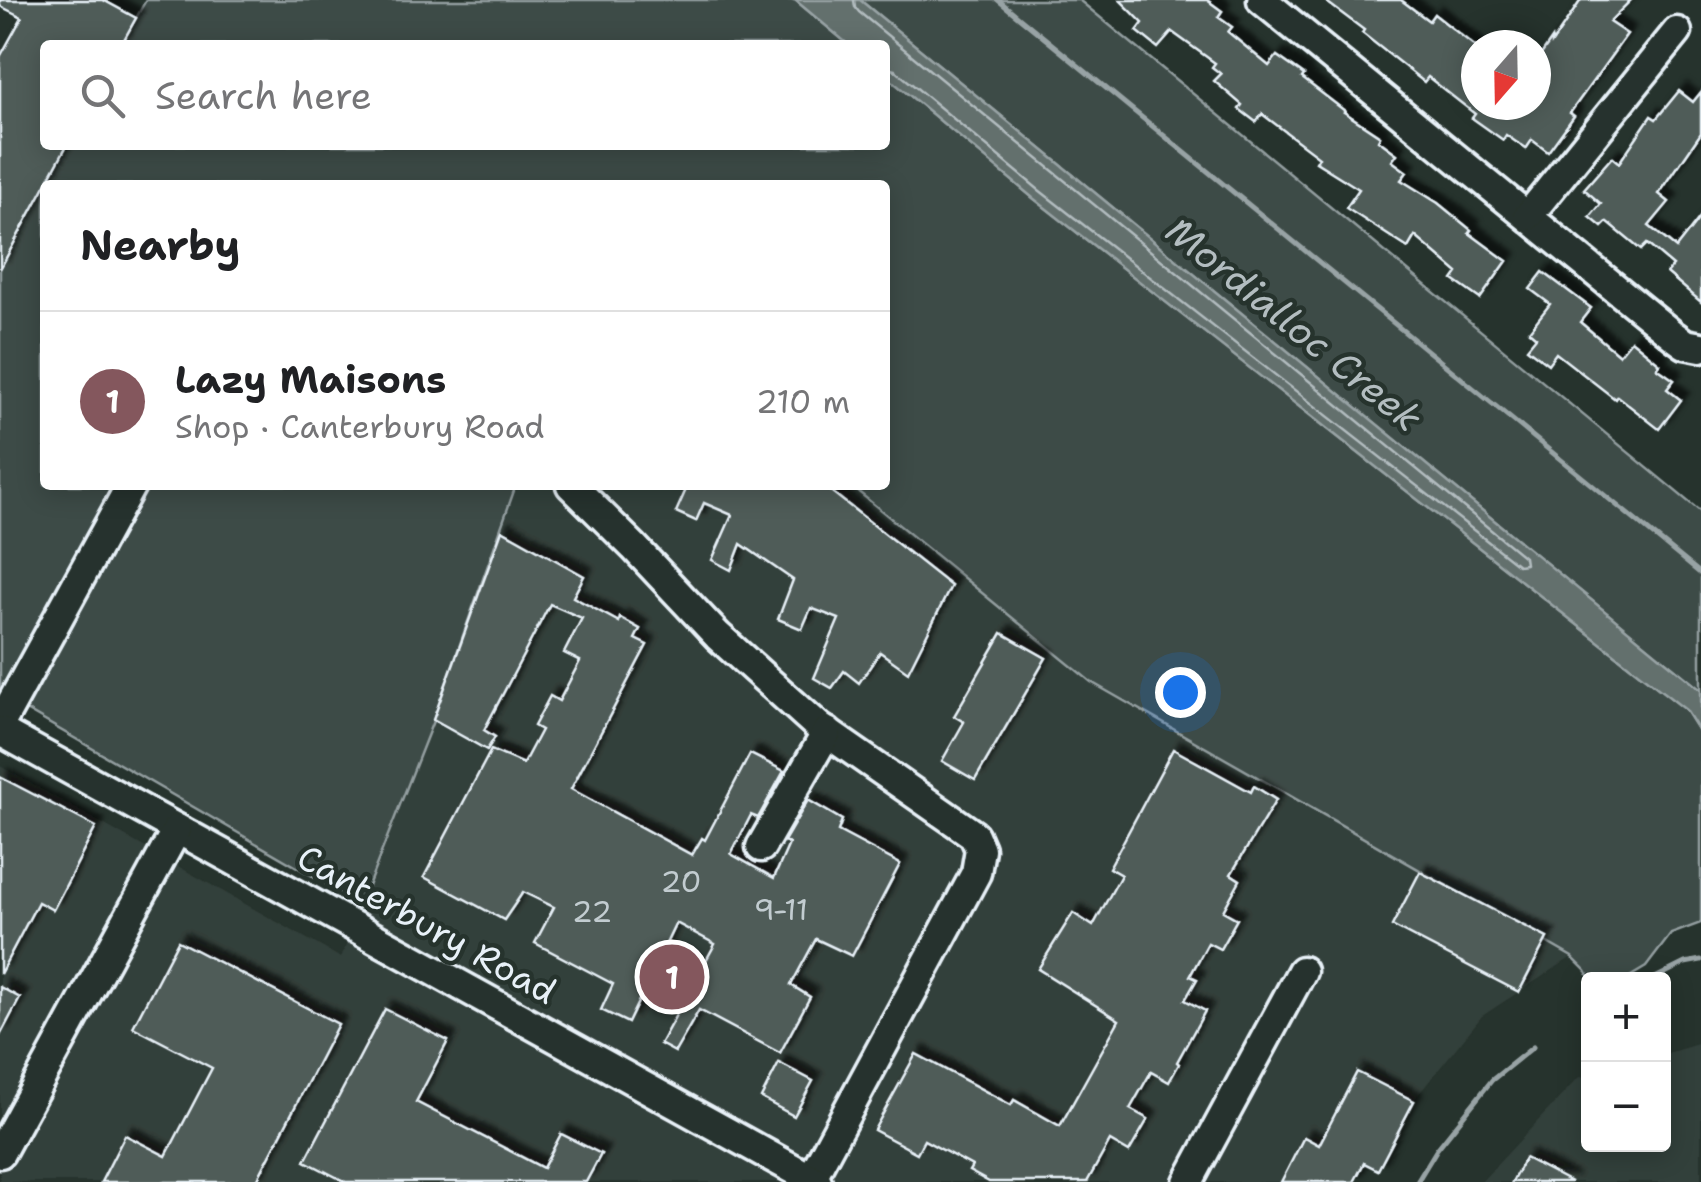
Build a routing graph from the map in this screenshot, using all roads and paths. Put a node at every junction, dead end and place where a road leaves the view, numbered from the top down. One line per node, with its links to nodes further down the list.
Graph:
1 (1262, 0): 3 (street)
2 (1678, 32): 3 (street)
3 (1528, 216): 4 (street)
4 (1701, 348)
5 (128, 490): 7 (street)
6 (576, 490): 8 (street)
7 (0, 728): 9 (street, Canterbury Road)
8 (826, 732): 10 (street); 13 (street)
9 (177, 828): 12 (street); 13 (street, Canterbury Road)
10 (761, 847)
11 (1302, 971): 14 (street)
12 (0, 1153)
13 (814, 1180)
14 (1188, 1182)

